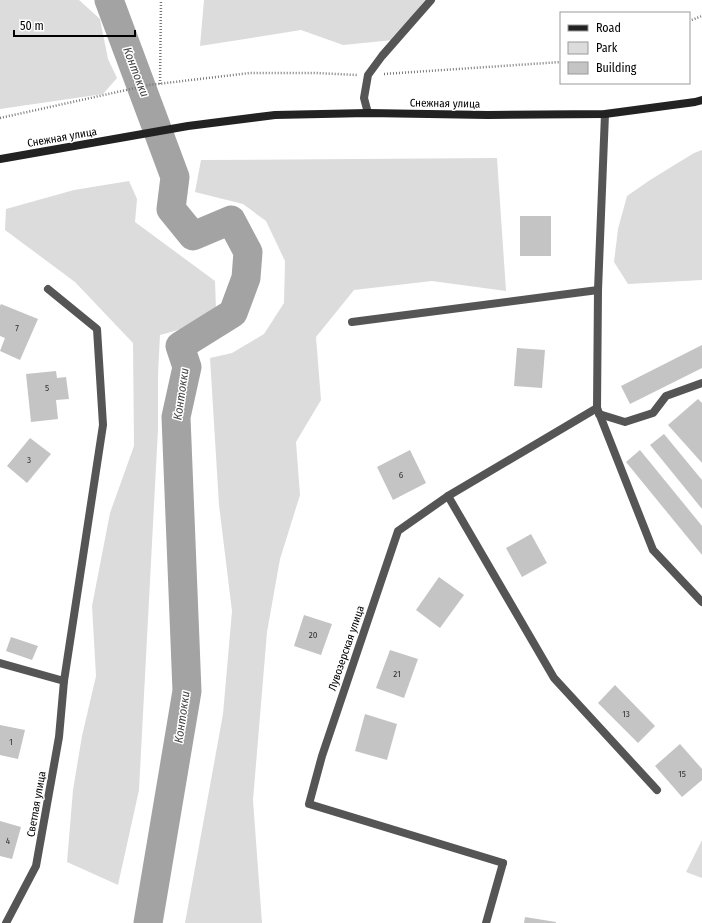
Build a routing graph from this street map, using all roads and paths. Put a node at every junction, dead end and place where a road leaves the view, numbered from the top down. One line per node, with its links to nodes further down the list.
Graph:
1 (161, 0): 5 (path)
2 (431, 0): 8 (street)
3 (702, 16): 4 (path)
4 (690, 21)
5 (160, 84)
6 (149, 85): 10 (path)
7 (702, 100): 9 (street, Снежная улица)
8 (368, 113): 9 (street, Снежная улица); 11 (street, Снежная улица)
9 (605, 114): 13 (street)
10 (0, 118)
11 (0, 159)
12 (48, 290): 20 (street, Светлая улица)
13 (598, 290): 14 (street); 16 (street)
14 (352, 322)
15 (702, 383): 16 (street)
16 (598, 411): 17 (street, Лувозерская улица); 18 (street)
17 (448, 496): 21 (street); 23 (street, Лувозерская улица)
18 (702, 602)
19 (0, 663): 20 (street)
20 (64, 681): 22 (street, Светлая улица)
21 (657, 790)
22 (6, 923)
23 (486, 923)

